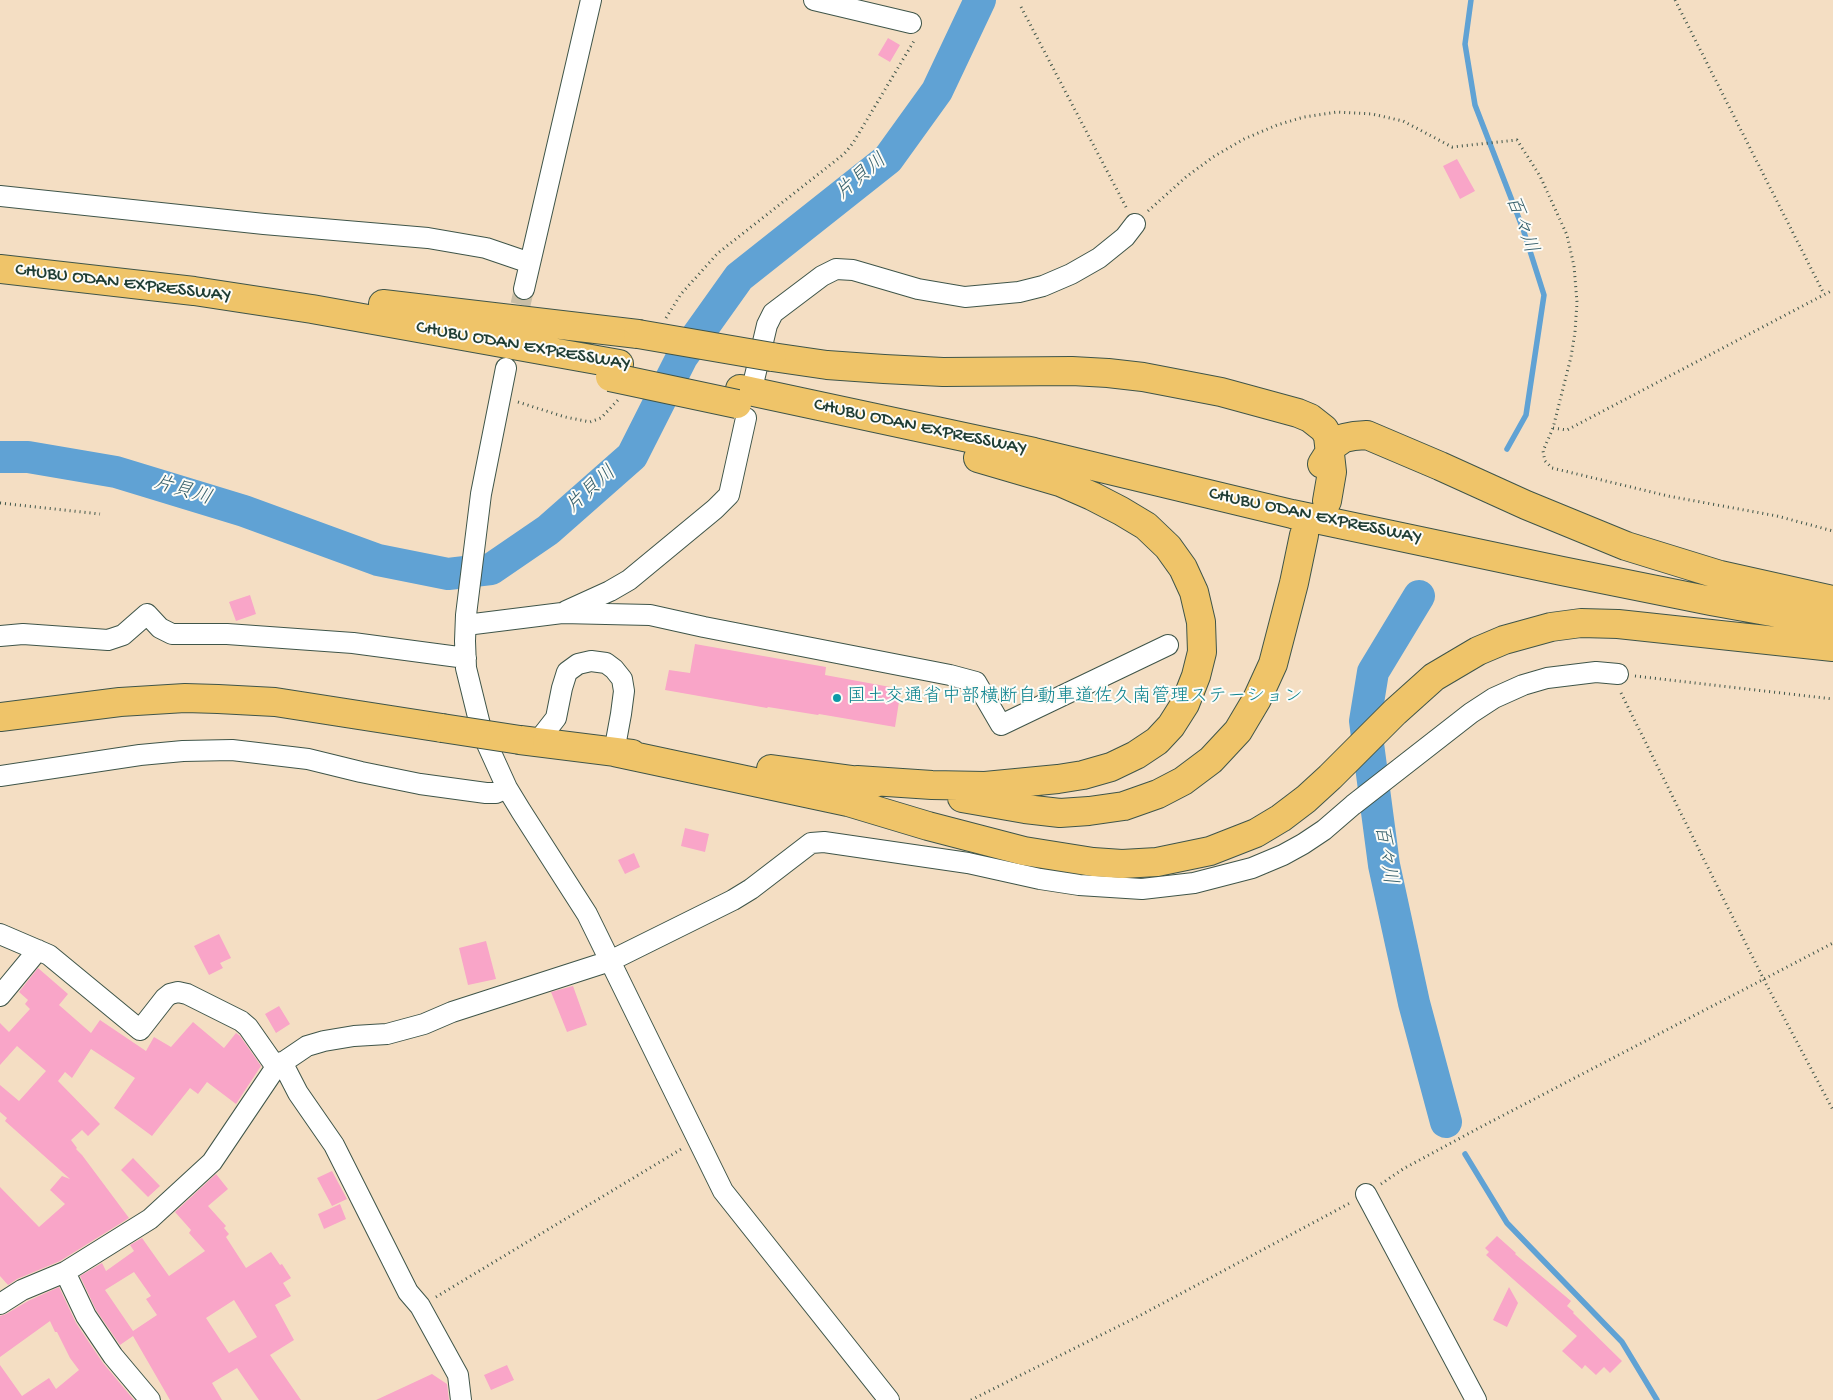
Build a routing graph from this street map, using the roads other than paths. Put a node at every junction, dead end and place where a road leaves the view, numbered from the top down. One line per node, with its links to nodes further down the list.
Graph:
1 (591, 0): 6 (street)
2 (814, 0): 3 (street)
3 (911, 23)
4 (0, 196): 6 (street)
5 (1135, 224): 11 (street)
6 (530, 263): 8 (street)
7 (0, 269): 9 (highway, CHUBU ODAN EXPRESSWAY)
8 (524, 289)
9 (194, 291): 11 (highway, CHUBU ODAN EXPRESSWAY); 12 (highway, bridge)
10 (506, 368): 17 (street)
11 (744, 398): 16 (street); 18 (highway, CHUBU ODAN EXPRESSWAY); 29 (highway)
12 (1330, 450): 13 (highway); 15 (highway)
13 (1319, 500)
14 (1311, 537): 29 (highway)
15 (1833, 600)
16 (562, 613): 17 (street); 20 (street)
17 (466, 620): 22 (street)
18 (1833, 623)
19 (0, 636): 22 (street)
20 (1168, 645)
21 (1833, 647): 29 (highway)
22 (466, 658): 28 (street)
23 (1618, 674): 32 (street)
24 (0, 717): 25 (highway, bridge)
25 (529, 740): 26 (highway); 26 (street)
26 (614, 752): 29 (highway)
27 (0, 776): 28 (street)
28 (507, 788): 32 (street)
29 (853, 791)
30 (0, 934): 31 (street)
31 (38, 950): 33 (street); 34 (street)
32 (610, 961): 34 (street); 40 (street)
33 (0, 996)
34 (279, 1064): 36 (street); 39 (street)
35 (1366, 1194): 41 (street)
36 (65, 1272): 37 (street); 38 (street)
37 (0, 1304)
38 (150, 1400)
39 (461, 1400)
40 (889, 1400)
41 (1476, 1400)

